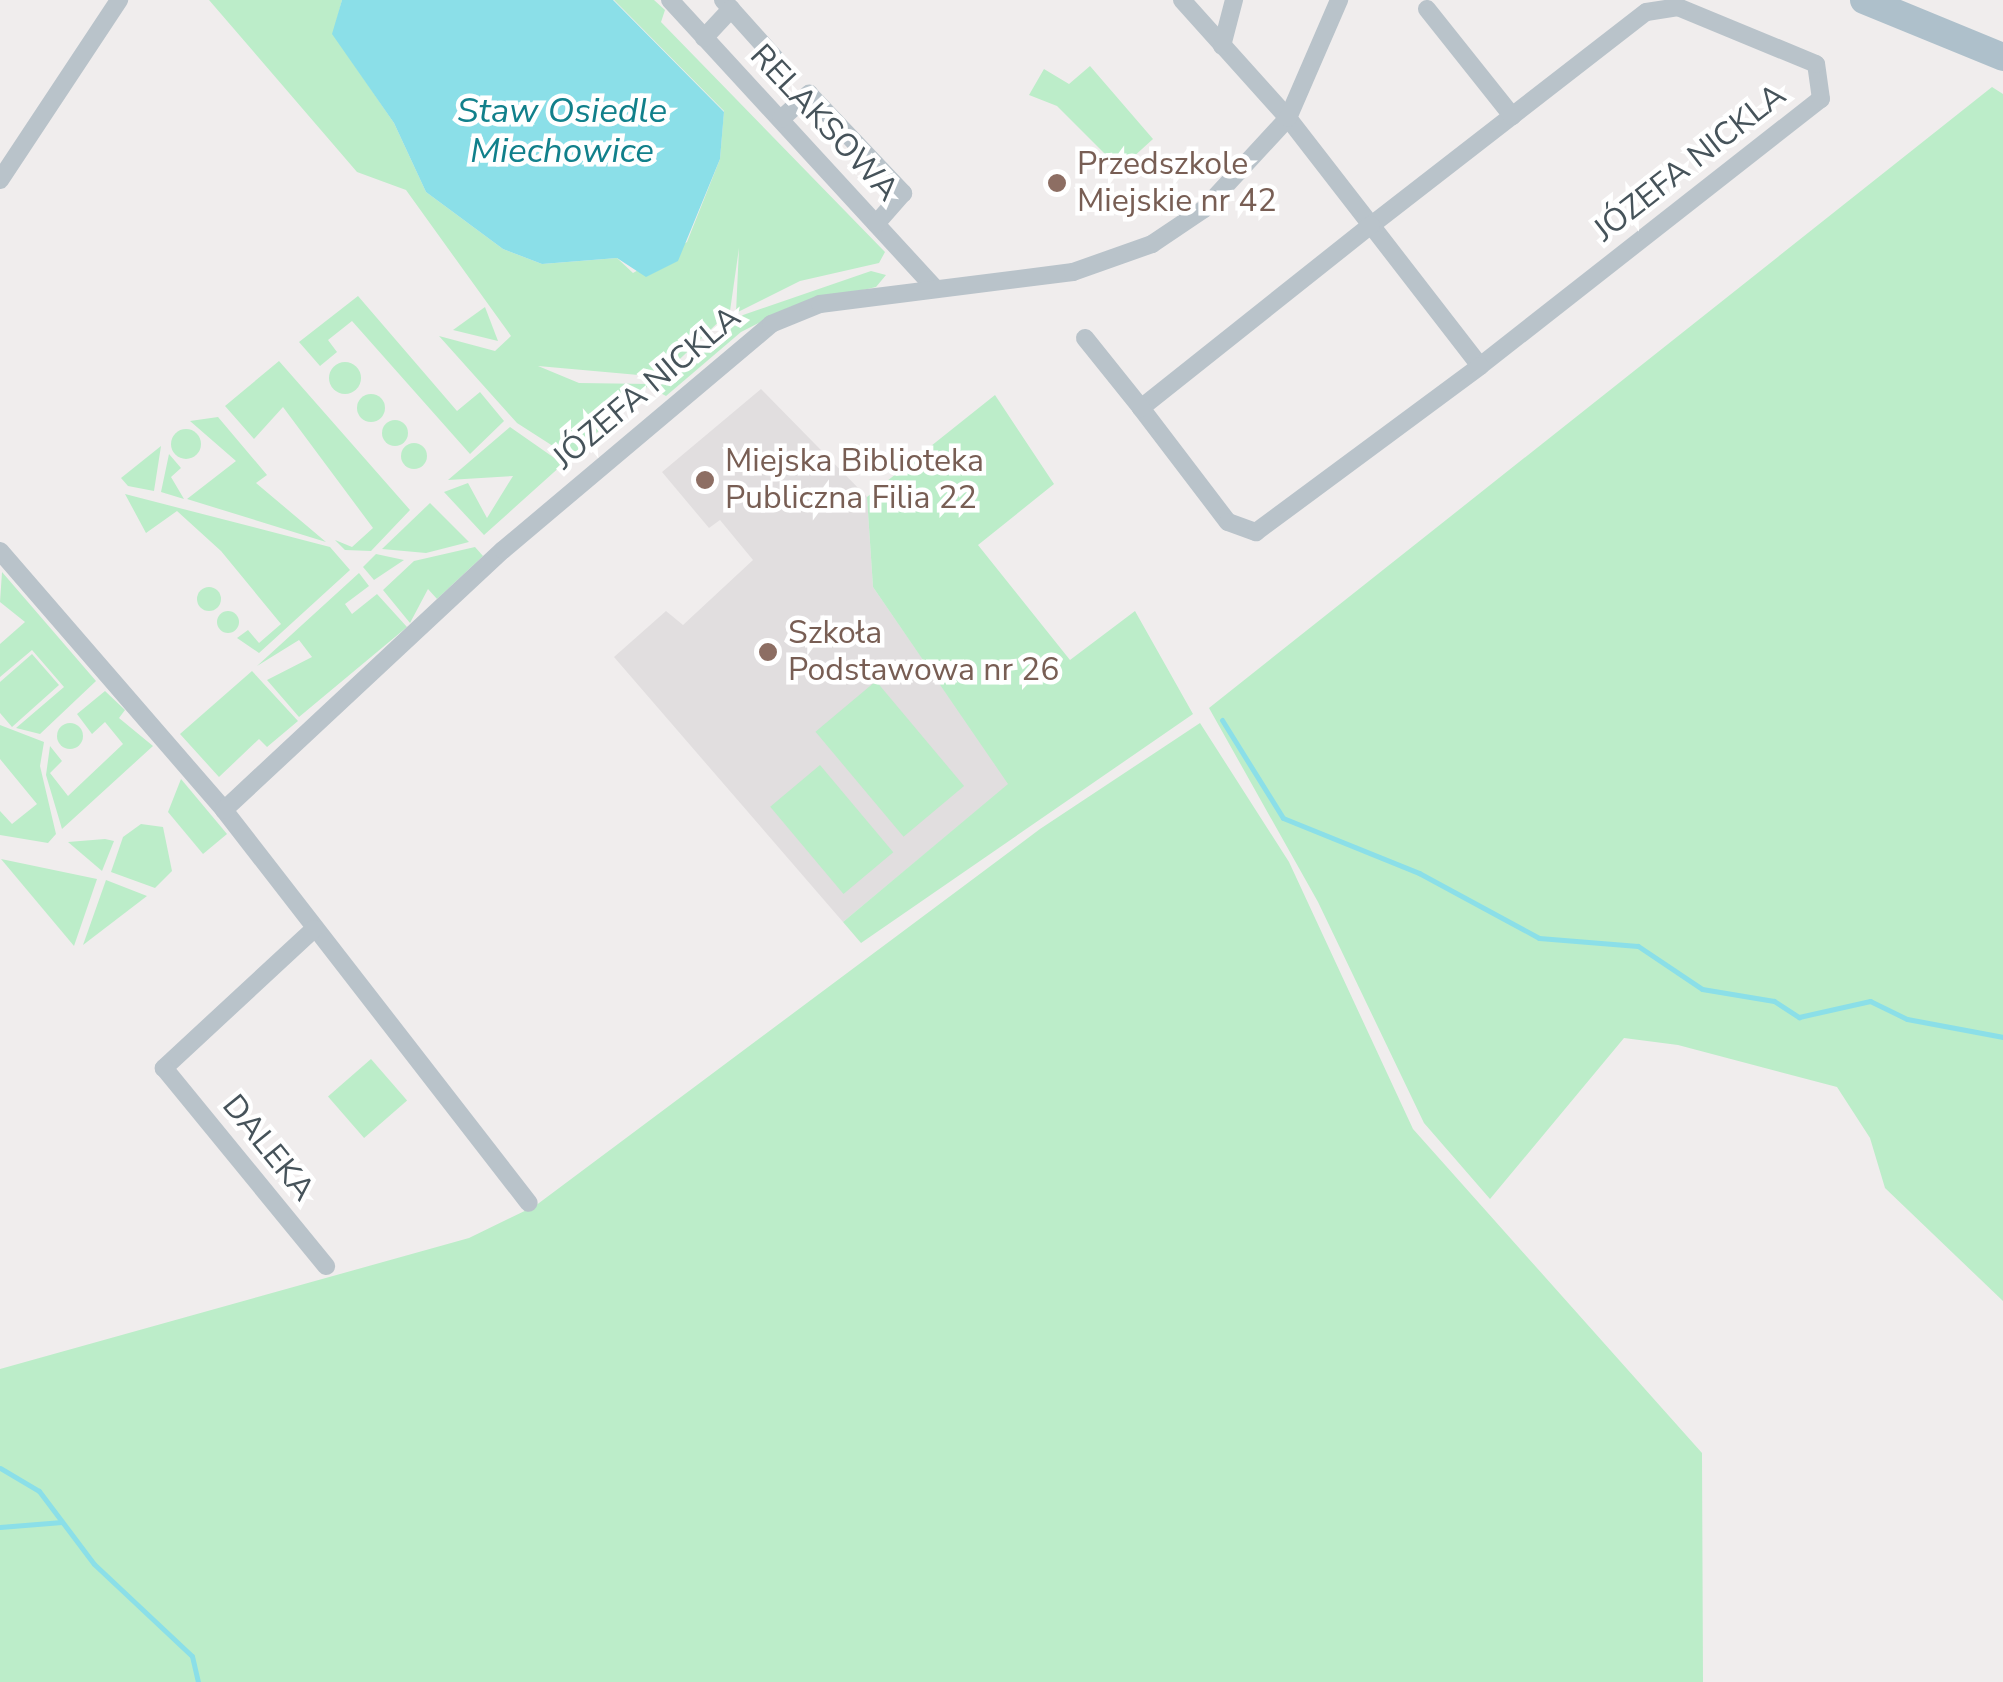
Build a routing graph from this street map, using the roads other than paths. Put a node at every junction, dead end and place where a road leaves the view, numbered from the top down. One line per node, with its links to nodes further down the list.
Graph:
1 (119, 0): 16 (street)
2 (670, 0): 9 (street, RELAKSOWA)
3 (1182, 0): 10 (street)
4 (1234, 0): 10 (street)
5 (1339, 0): 14 (street, JÓZEFA NICKLA)
6 (1864, 0): 11 (main road)
7 (727, 5): 9 (street); 12 (street)
8 (1427, 9): 13 (street)
9 (704, 38): 15 (street, RELAKSOWA)
10 (1222, 46): 14 (street)
11 (2003, 57)
12 (783, 66)
13 (1512, 116): 18 (street, JÓZEFA NICKLA); 21 (street, JÓZEFA NICKLA)
14 (1288, 118): 18 (street); 19 (street, JÓZEFA NICKLA)
15 (781, 120): 17 (street, RELAKSOWA); 17 (street)
16 (0, 180)
17 (876, 224): 19 (street, RELAKSOWA)
18 (1371, 225): 21 (street); 22 (street, JÓZEFA NICKLA)
19 (934, 287): 24 (street, JÓZEFA NICKLA)
20 (1085, 338): 22 (street, JÓZEFA NICKLA)
21 (1480, 366): 22 (street, JÓZEFA NICKLA)
22 (1141, 408)
23 (0, 550): 24 (street)
24 (224, 810): 25 (street)
25 (314, 928): 26 (street); 27 (street, DALEKA)
26 (529, 1203)
27 (326, 1266)

